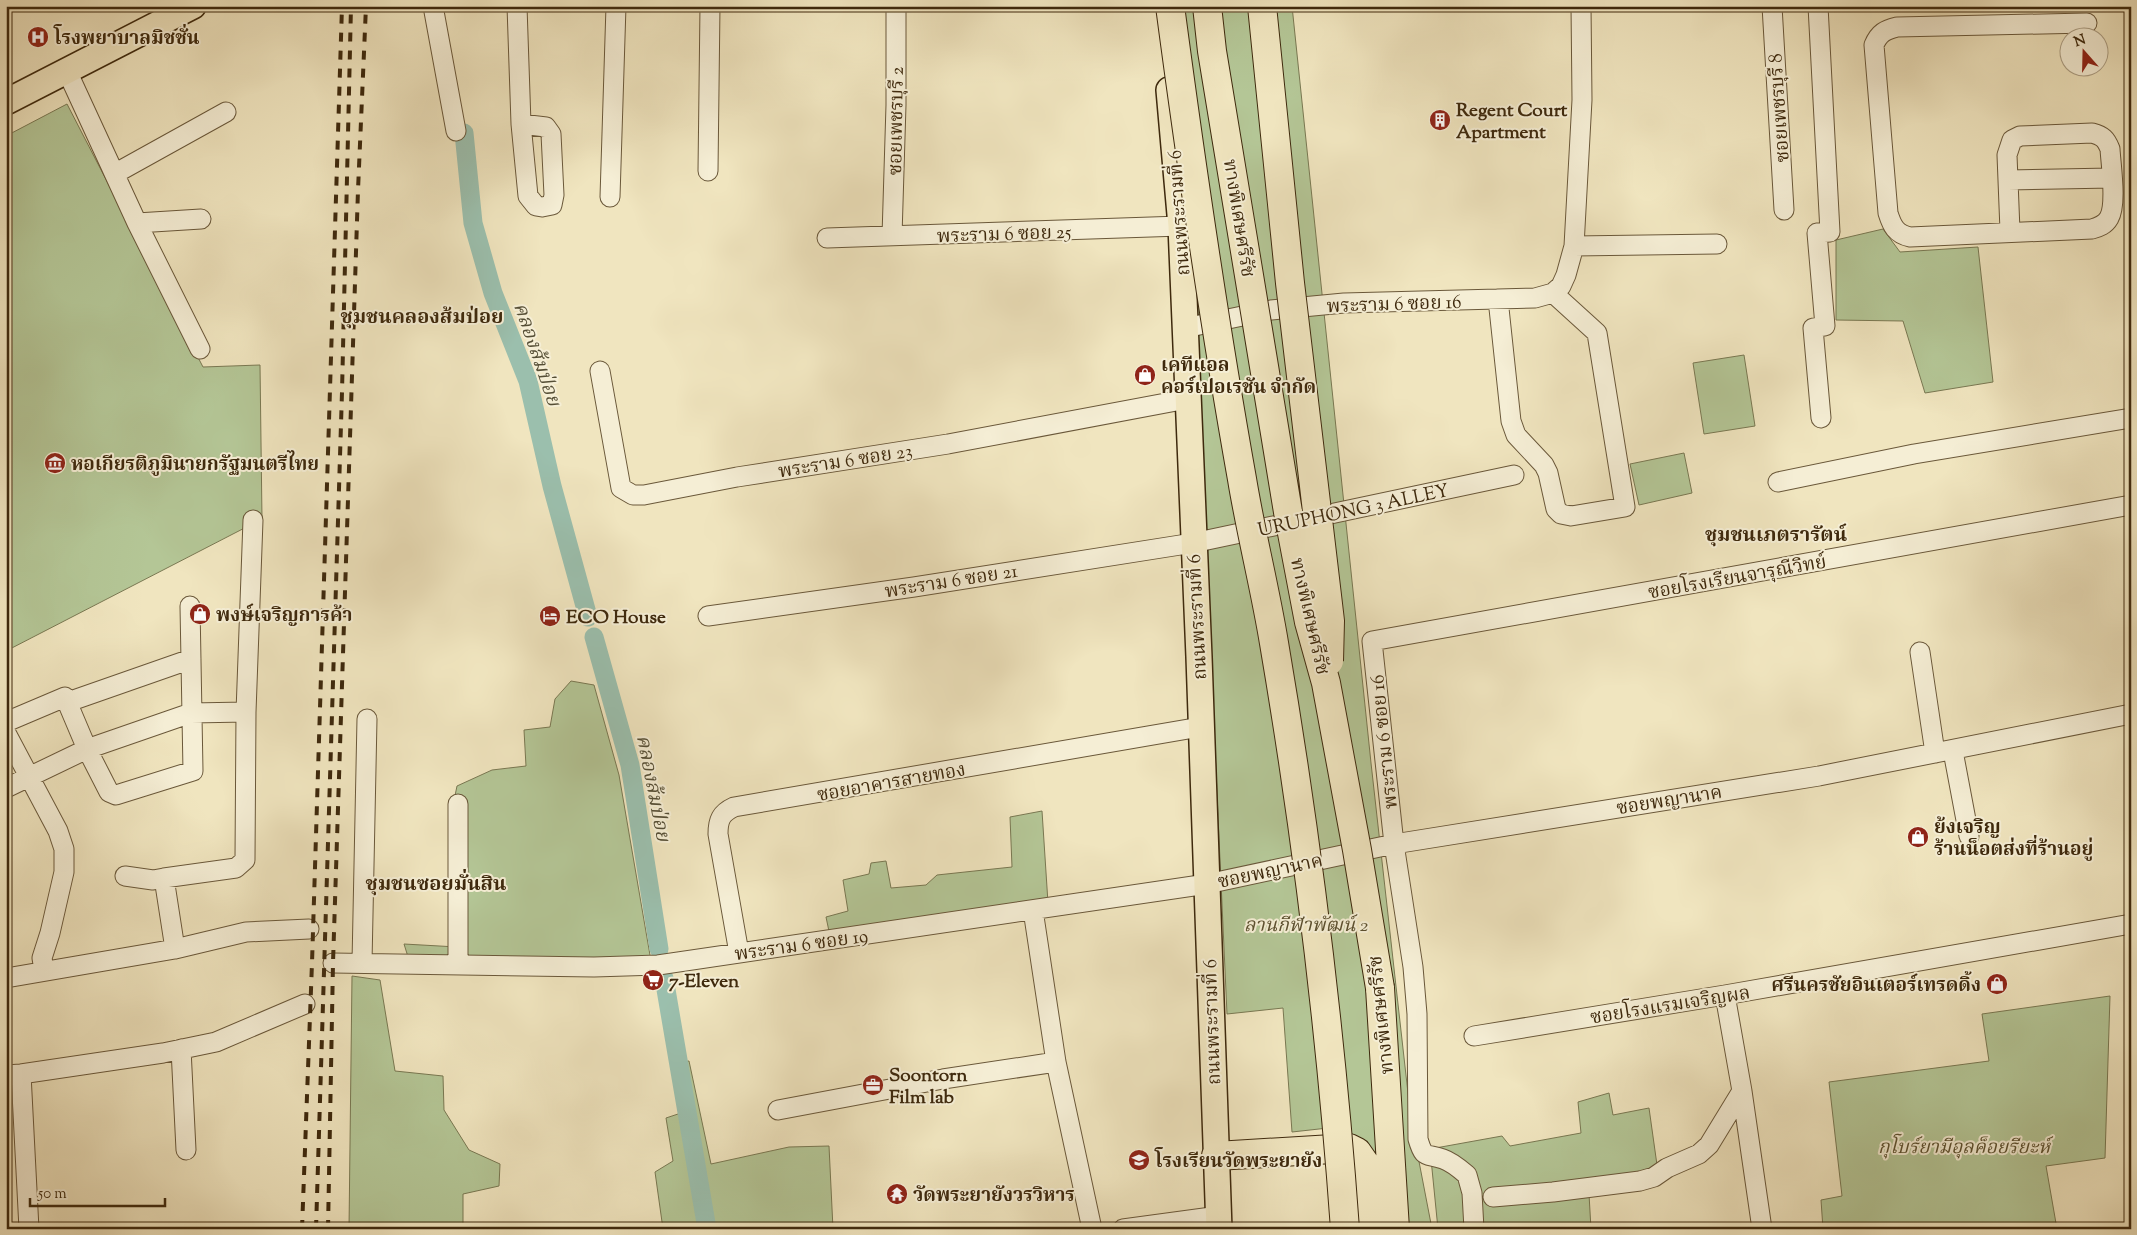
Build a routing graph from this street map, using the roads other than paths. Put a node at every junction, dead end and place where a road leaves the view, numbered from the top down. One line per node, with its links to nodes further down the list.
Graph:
1 (433, 6): 20 (street)
2 (517, 6): 19 (street)
3 (616, 6): 25 (street)
4 (710, 6): 21 (street)
5 (896, 6): 31 (street, ซอยเพชรบุรี 2)
6 (1164, 6): 29 (main road, ถนนพระรามที่ 6)
7 (1170, 6): 97 (highway, bridge)
8 (1207, 6): 53 (highway, ทางพิเศษศรีรัช, bridge)
9 (1262, 6): 53 (highway, bridge)
10 (1581, 6): 34 (street)
11 (1772, 6): 26 (street, ซอยเพชรบุรี 8)
12 (1818, 6): 41 (street)
13 (184, 9): 16 (main road)
14 (2046, 15): 15 (street); 30 (street)
15 (2086, 23)
16 (67, 71): 17 (main road); 22 (street)
17 (6, 102)
18 (226, 112): 22 (street)
19 (521, 124)
20 (456, 131)
21 (708, 171)
22 (116, 173): 28 (street)
23 (2111, 178): 24 (street); 24 (street); 30 (street)
24 (2008, 180): 30 (street)
25 (610, 197)
26 (1784, 210)
27 (201, 219): 28 (street)
28 (137, 223): 38 (street)
29 (1181, 226): 31 (street, พระราม 6 ซอย 25); 37 (main road, ถนนพระรามที่ 6)
30 (2010, 231)
31 (892, 236): 32 (street, พระราม 6 ซอย 25)
32 (827, 238)
33 (1717, 244): 34 (street)
34 (1574, 246): 35 (street)
35 (1553, 293): 36 (street, พระราม 6 ซอย 16); 36 (street)
36 (1498, 299): 37 (street, พระราม 6 ซอย 16)
37 (1185, 328): 40 (main road, ถนนพระรามที่ 6)
38 (200, 349)
39 (600, 371): 40 (street, พระราม 6 ซอย 23)
40 (1187, 399): 47 (main road, ถนนพระรามที่ 6)
41 (1821, 418)
42 (2131, 418): 44 (street)
43 (1514, 475): 47 (street, URUPHONG 3 ALLEY)
44 (1778, 482)
45 (2131, 505): 50 (street, ซอยโรงเรียนจารุณีวิทย์)
46 (253, 520): 55 (street)
47 (1193, 543): 49 (street, พระราม 6 ซอย 21); 60 (main road, ถนนพระรามที่ 6)
48 (190, 606): 52 (street)
49 (708, 616)
50 (1372, 641): 68 (street, พระราม 6 ซอย 16)
51 (1920, 652): 63 (street)
52 (191, 659): 54 (street); 56 (street)
53 (1326, 683): 99 (highway, ทางพิเศษศรีรัช, bridge)
54 (68, 702): 59 (street); 62 (street)
55 (246, 712): 56 (street); 70 (street)
56 (191, 713): 62 (street); 62 (street)
57 (2131, 714): 63 (street, ซอยพญานาค)
58 (367, 719): 78 (street)
59 (6, 722)
60 (1200, 727): 71 (main road, ถนนพระรามที่ 6); 76 (street, ซอยอาคารสายทอง)
61 (6, 733): 64 (street)
62 (86, 749): 64 (street)
63 (1944, 752): 67 (street); 68 (street, ซอยพญานาค)
64 (30, 776): 65 (street); 80 (street)
65 (6, 788)
66 (458, 804): 79 (street)
67 (1969, 836)
68 (1394, 844): 71 (street, ซอยพญานาค); 100 (street, พระราม 6 ซอย 16)
69 (125, 876): 70 (street)
70 (164, 878): 75 (street)
71 (1207, 884): 72 (street, พระราม 6 ซอย 19); 91 (main road, ถนนพระรามที่ 6)
72 (1033, 910): 76 (street, พระราม 6 ซอย 19); 86 (street)
73 (2131, 924): 82 (street, ซอยโรงแรมเจริญผล)
74 (309, 929): 75 (street)
75 (175, 949): 80 (street)
76 (739, 952): 79 (street, พระราม 6 ซอย 19)
77 (333, 963): 78 (street, พระราม 6 ซอย 19)
78 (362, 963): 79 (street, พระราม 6 ซอย 19)
79 (458, 965)
80 (44, 970): 81 (street)
81 (6, 978)
82 (1725, 995): 84 (street, ซอยโรงแรมเจริญผล); 88 (street)
83 (305, 1004): 85 (street)
84 (1474, 1036)
85 (181, 1049): 87 (street); 90 (street)
86 (1056, 1062): 89 (street); 95 (street)
87 (14, 1074): 94 (street)
88 (1742, 1091): 92 (street); 101 (street)
89 (778, 1110)
90 (186, 1150)
91 (1216, 1156): 93 (main road, ถนนพระรามที่ 6); 98 (highway)
92 (1493, 1197)
93 (1219, 1222): 96 (street)
94 (29, 1229)
95 (1092, 1229)
96 (1123, 1229)
97 (1345, 1229)
98 (1370, 1229)
99 (1394, 1229)
100 (1474, 1229)
101 (1762, 1229)

